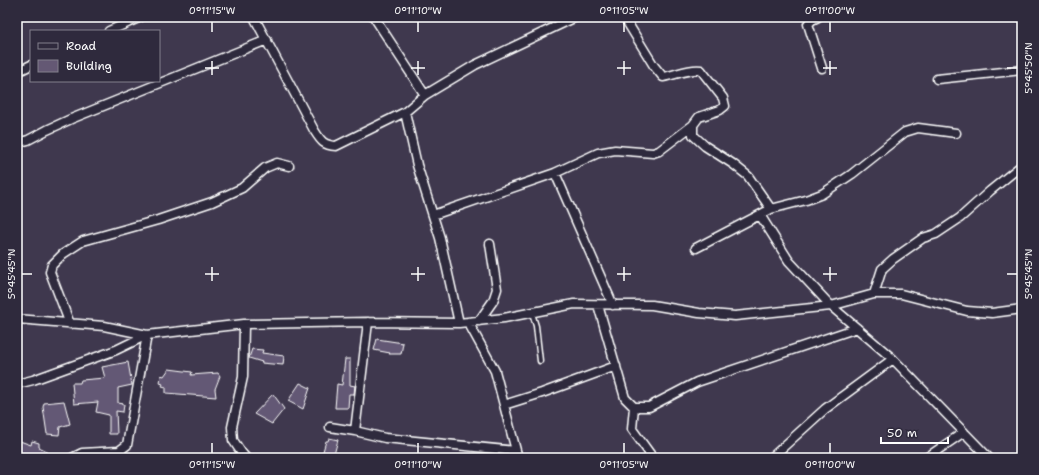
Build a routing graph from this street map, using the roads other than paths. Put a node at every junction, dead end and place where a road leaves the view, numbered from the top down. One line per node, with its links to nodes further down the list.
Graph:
1 (141, 17): 7 (street)
2 (254, 17): 8 (street)
3 (374, 17): 14 (street)
4 (576, 17): 14 (street)
5 (624, 17): 16 (street)
6 (818, 17): 10 (street)
7 (111, 30)
8 (267, 40): 15 (street); 18 (street)
9 (30, 66): 12 (street)
10 (822, 68)
11 (1022, 70): 13 (street)
12 (17, 72)
13 (937, 79)
14 (425, 95): 15 (street)
15 (405, 112): 24 (street)
16 (693, 125): 21 (street); 22 (street)
17 (956, 133): 22 (street)
18 (17, 143)
19 (1022, 165): 27 (street)
20 (288, 166): 38 (street)
21 (555, 173): 24 (street); 29 (street)
22 (771, 210): 23 (street)
23 (760, 214): 26 (street); 30 (street)
24 (433, 215): 37 (street)
25 (490, 244): 34 (street)
26 (696, 248)
27 (874, 294): 30 (street); 31 (street)
28 (598, 305): 29 (street); 32 (street); 44 (street)
29 (613, 305): 30 (street)
30 (831, 306): 40 (street)
31 (1022, 309)
32 (532, 313): 34 (street); 43 (lane)
33 (17, 320): 38 (street)
34 (479, 321): 36 (street)
35 (368, 322): 37 (street); 39 (street); 49 (street)
36 (468, 322): 37 (street); 46 (street)
37 (459, 323)
38 (70, 324): 41 (street)
39 (244, 324): 41 (street); 53 (street)
40 (857, 328): 42 (street); 47 (street)
41 (147, 335): 45 (street); 52 (street)
42 (893, 359): 50 (street); 55 (street)
43 (540, 361)
44 (616, 366): 46 (street); 47 (street)
45 (17, 384)
46 (504, 405): 51 (street)
47 (634, 407): 54 (street)
48 (330, 427): 49 (street)
49 (355, 431): 51 (street)
50 (964, 432): 56 (street); 57 (street)
51 (517, 454)
52 (72, 458)
53 (246, 458)
54 (653, 458)
55 (771, 458)
56 (926, 458)
57 (988, 458)

